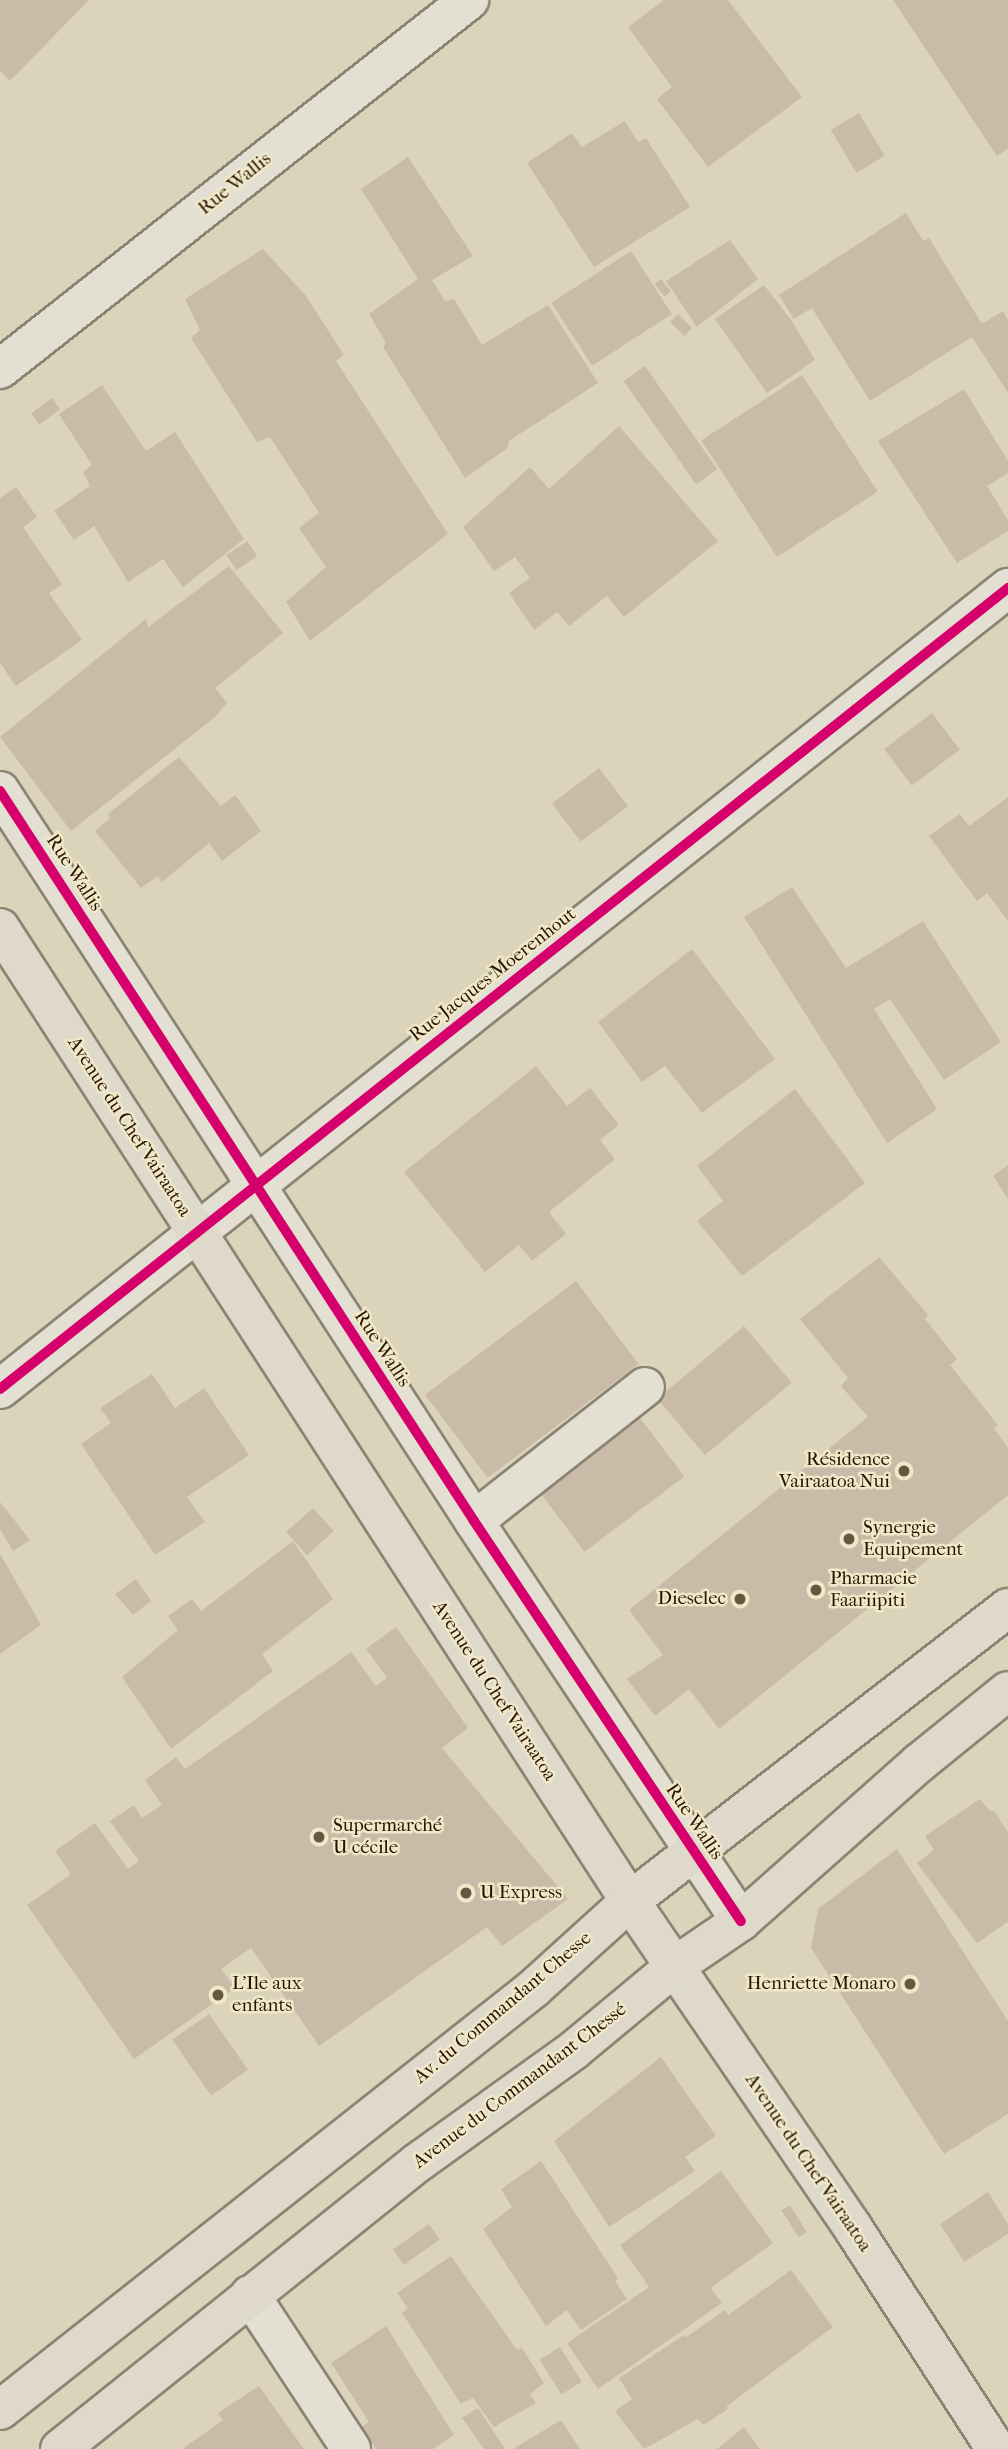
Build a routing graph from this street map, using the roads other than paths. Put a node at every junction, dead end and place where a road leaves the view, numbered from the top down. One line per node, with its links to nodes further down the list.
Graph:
1 (469, 0): 2 (street, Rue Wallis)
2 (0, 369)
3 (1008, 588): 6 (street, Rue Jacques Moerenhout)
4 (0, 791): 6 (street, Rue Wallis)
5 (0, 928): 7 (main road, Avenue du Chef Vairaatoa)
6 (254, 1185): 7 (street, Rue Jacques Moerenhout); 10 (street, Rue Wallis)
7 (198, 1231): 9 (street, Rue Jacques Moerenhout); 14 (main road, Avenue du Chef Vairaatoa)
8 (645, 1387): 10 (street)
9 (0, 1389)
10 (474, 1521): 13 (street, Rue Wallis)
11 (1008, 1608): 13 (main road, Av. du Commandant Chesse)
12 (1008, 1691): 15 (main road, Avenue du Commandant Chessé)
13 (693, 1853): 14 (main road, Av. du Commandant Chesse); 15 (street, Rue Wallis)
14 (630, 1901): 16 (main road, Avenue du Chef Vairaatoa); 18 (main road, Av. du Commandant Chesse)
15 (741, 1921): 16 (main road, Avenue du Commandant Chessé)
16 (675, 1966): 17 (main road, Avenue du Commandant Chessé); 21 (main road, Avenue du Chef Vairaatoa)
17 (250, 2295): 19 (main road, Avenue du Commandant Chessé); 20 (street)
18 (0, 2410)
19 (60, 2449)
20 (351, 2449)
21 (996, 2449)

